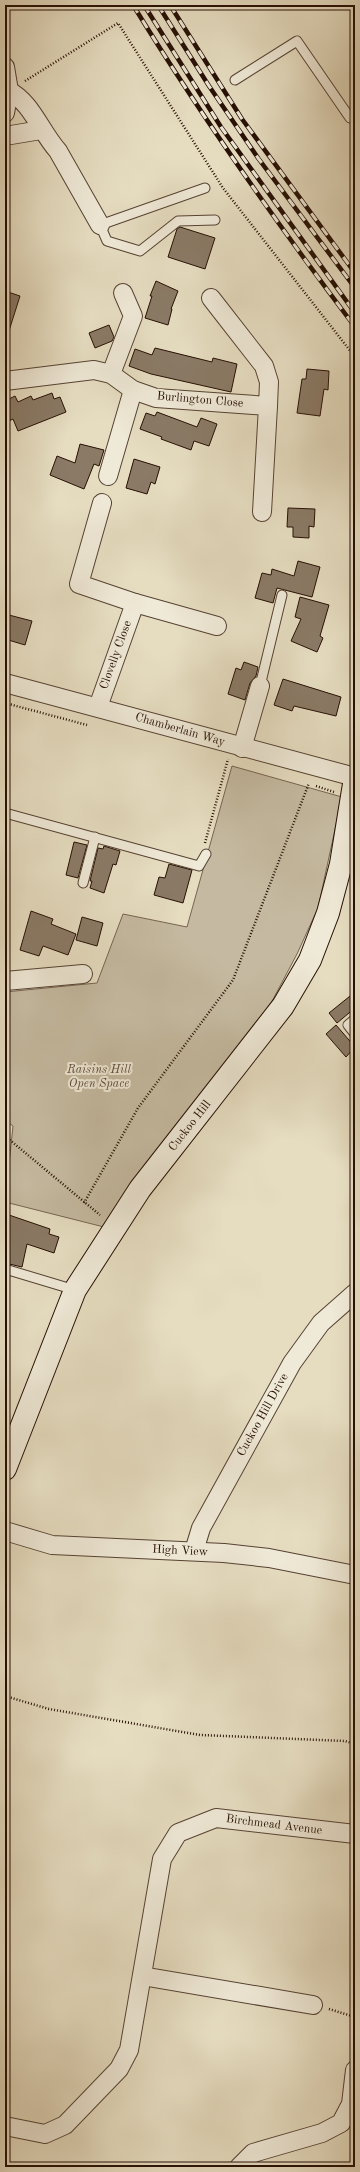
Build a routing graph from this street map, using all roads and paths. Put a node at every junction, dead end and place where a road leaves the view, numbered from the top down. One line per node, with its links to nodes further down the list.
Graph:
1 (5, 67): 3 (street)
2 (235, 80): 5 (lane)
3 (10, 91): 4 (street); 6 (street); 13 (path)
4 (5, 113)
5 (355, 117)
6 (41, 130): 7 (street); 10 (street)
7 (5, 136)
8 (205, 188): 10 (lane)
9 (215, 220): 10 (lane)
10 (100, 225)
11 (123, 293): 14 (street)
12 (212, 298): 17 (street)
13 (355, 358)
14 (111, 374): 15 (street, Burlington Close); 16 (street, Burlington Close)
15 (5, 381)
16 (133, 390): 17 (street, Burlington Close); 18 (street)
17 (268, 406): 20 (street)
18 (108, 476)
19 (102, 503): 22 (street)
20 (262, 512)
21 (282, 595): 25 (lane)
22 (135, 603): 23 (street); 26 (street, Clovelly Close)
23 (216, 626)
24 (5, 683): 26 (street, Chamberlain Way)
25 (260, 686): 27 (street)
26 (98, 707): 27 (street, Chamberlain Way)
27 (237, 746): 28 (street, Chamberlain Way); 33 (path)
28 (355, 778): 30 (main road, Cuckoo Hill)
29 (309, 783): 40 (path)
30 (352, 807): 41 (main road, Cuckoo Hill)
31 (5, 813): 32 (lane)
32 (95, 837): 33 (lane); 34 (lane)
33 (206, 854)
34 (83, 883)
35 (83, 974): 36 (street)
36 (5, 981)
37 (355, 1019): 38 (lane)
38 (355, 1034)
39 (5, 1136): 40 (path)
40 (84, 1203): 41 (path)
41 (110, 1236): 43 (main road, Cuckoo Hill)
42 (5, 1269): 43 (lane)
43 (75, 1290): 45 (main road, Cuckoo Hill)
44 (355, 1293): 47 (street, Cuckoo Hill Drive)
45 (5, 1469)
46 (5, 1531): 47 (street, High View)
47 (194, 1551): 48 (street, High View)
48 (355, 1575)
49 (5, 1696): 50 (path)
50 (355, 1744)
51 (355, 1834): 52 (street, Birchmead Avenue)
52 (142, 1976): 53 (street); 56 (street, Birchmead Avenue)
53 (313, 2004): 54 (path)
54 (355, 2017)
55 (355, 2070): 57 (street)
56 (5, 2126)
57 (239, 2167)

